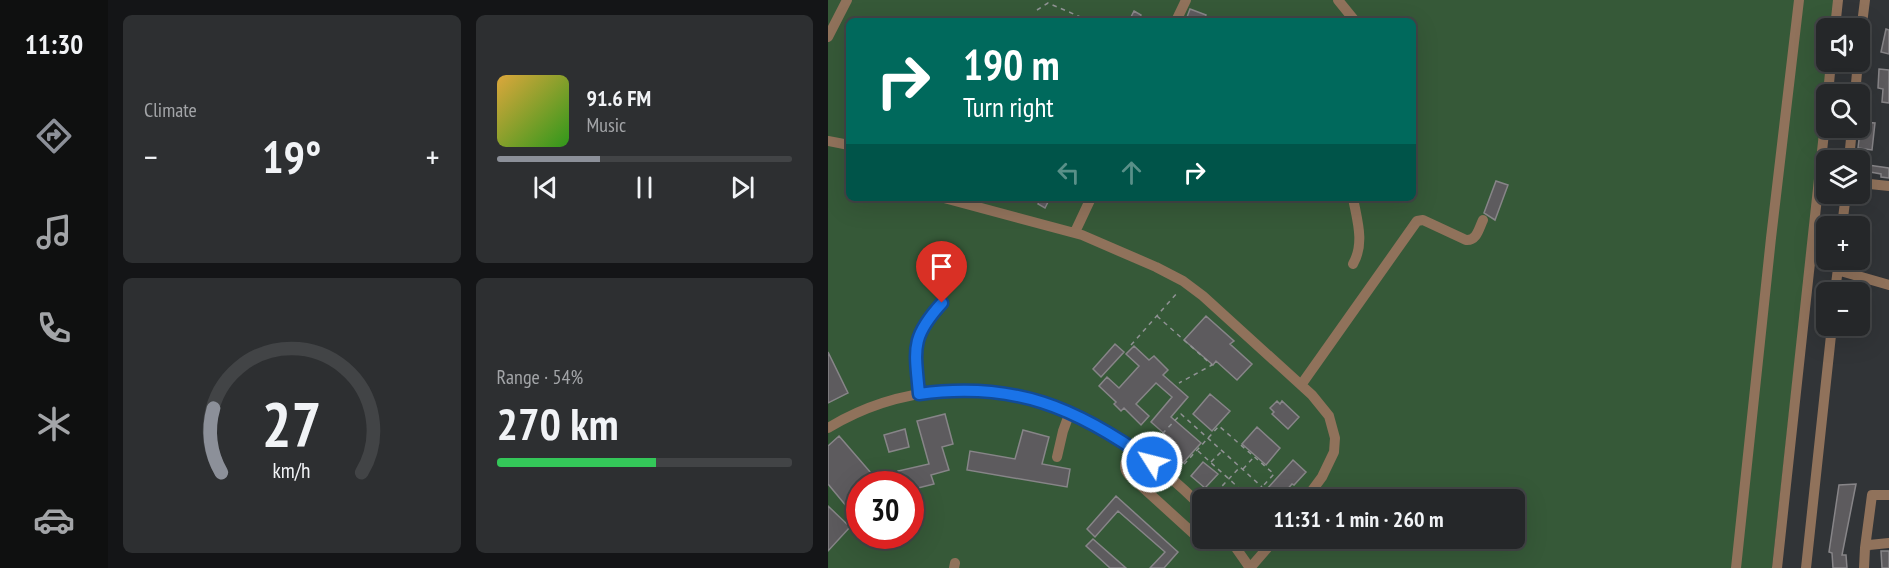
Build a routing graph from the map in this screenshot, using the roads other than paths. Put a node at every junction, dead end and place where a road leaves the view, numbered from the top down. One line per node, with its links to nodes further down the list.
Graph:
1 (847, 0): 11 (street)
2 (1186, 0): 7 (street)
3 (1338, 0): 8 (street)
4 (1799, 0): 42 (street)
5 (1838, 0): 9 (street)
6 (1865, 0): 10 (street)
7 (1177, 18)
8 (1353, 18)
9 (1836, 18)
10 (1863, 18)
11 (828, 37)
12 (1824, 138): 43 (street)
13 (828, 141): 14 (street)
14 (846, 145)
15 (1870, 184): 16 (street)
16 (1889, 186)
17 (956, 201): 21 (street)
18 (1090, 201): 21 (street)
19 (1353, 201): 22 (street)
20 (1483, 220): 27 (street)
21 (1075, 232): 27 (street)
22 (1353, 264)
23 (1851, 270): 24 (street)
24 (1889, 285)
25 (942, 303): 28 (street)
26 (1831, 336): 44 (street)
27 (1301, 385): 33 (street)
28 (919, 394): 29 (street); 30 (street)
29 (1070, 412): 31 (street); 32 (street)
30 (828, 428)
31 (1138, 452): 35 (street); 36 (street)
32 (1057, 457)
33 (1313, 489)
34 (1889, 495): 38 (street)
35 (1192, 498)
36 (1192, 531)
37 (1889, 543): 38 (street)
38 (1865, 548): 45 (street)
39 (1237, 549): 41 (street)
40 (1266, 549): 41 (street)
41 (1250, 568)
42 (1736, 568)
43 (1778, 568)
44 (1806, 568)
45 (1864, 568)

